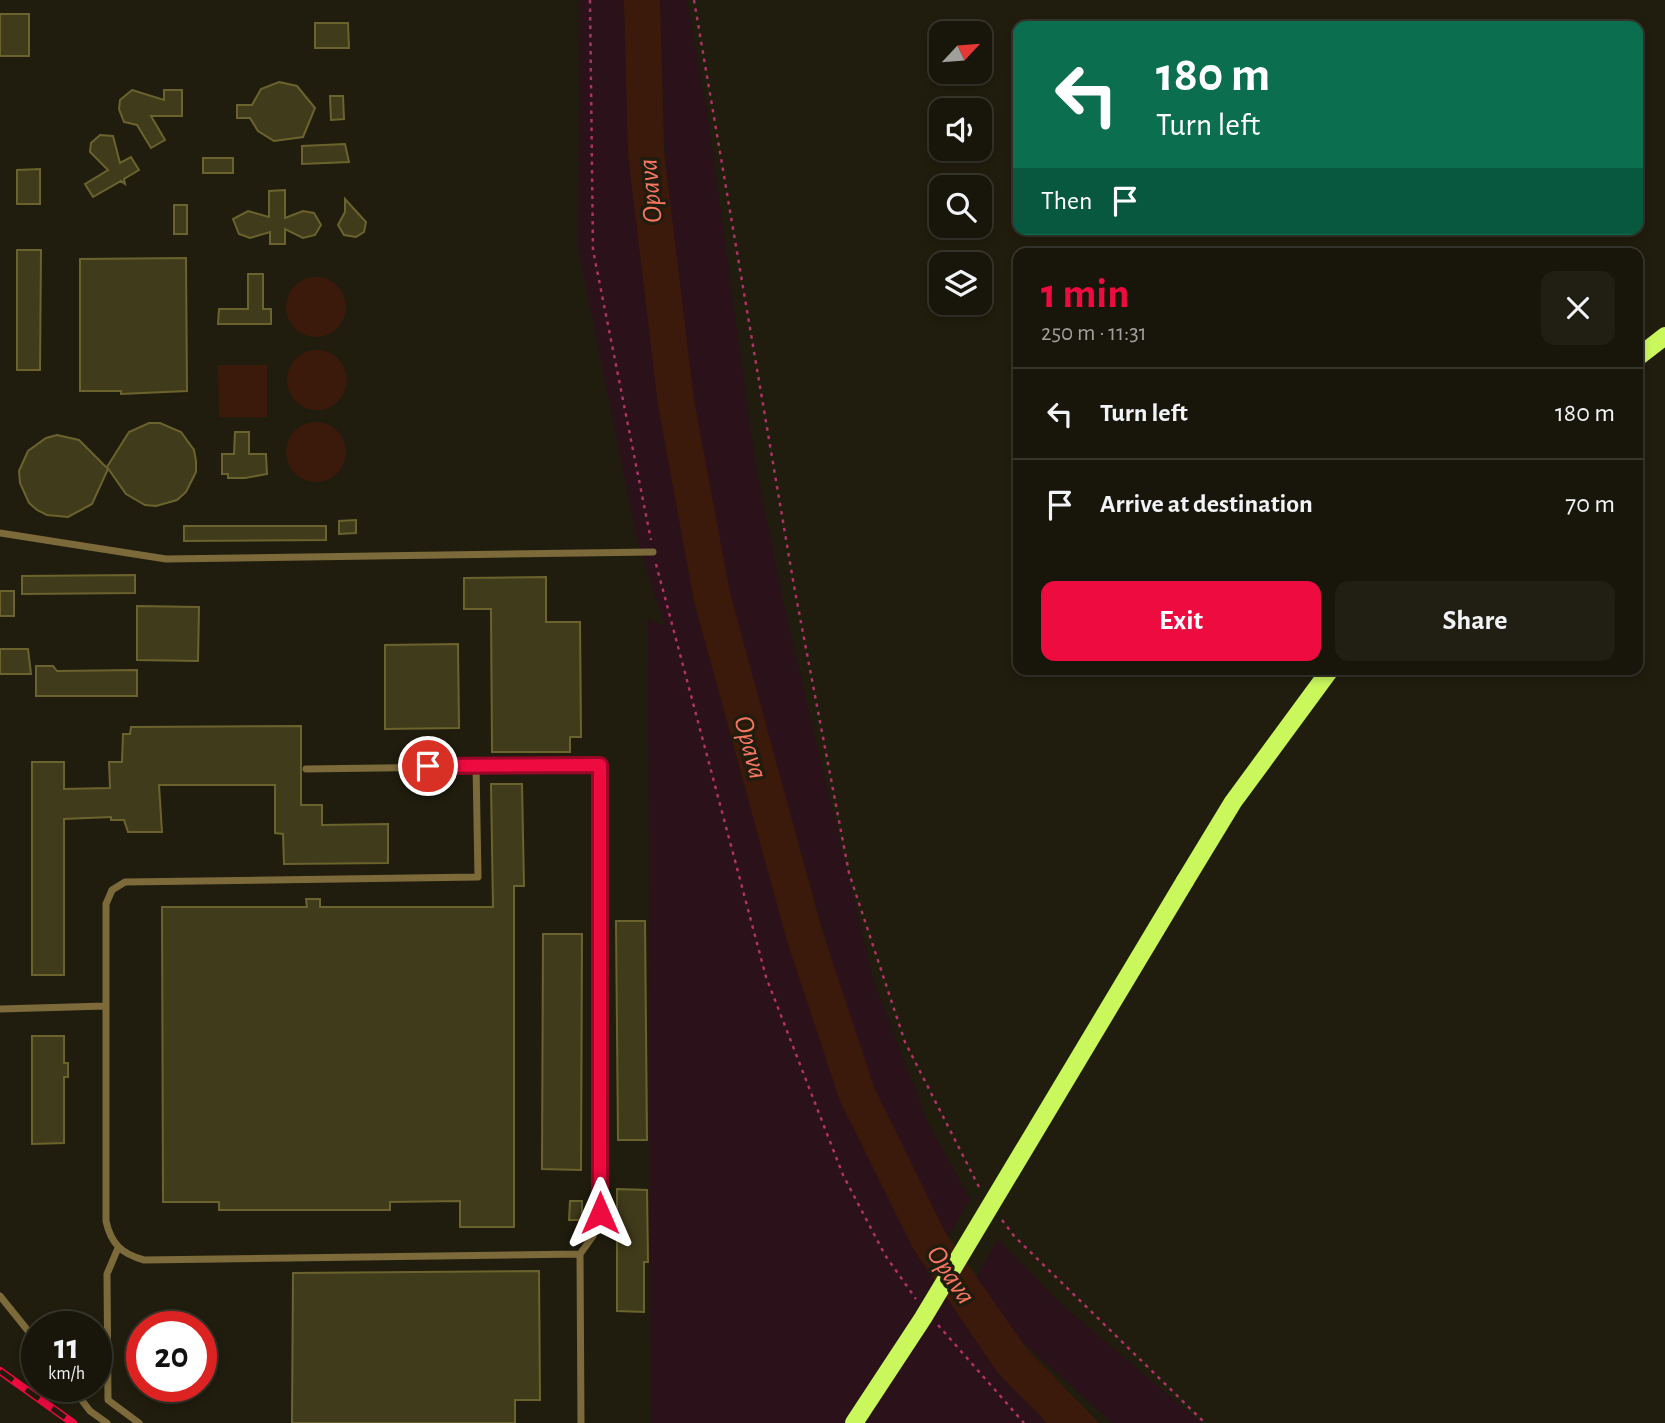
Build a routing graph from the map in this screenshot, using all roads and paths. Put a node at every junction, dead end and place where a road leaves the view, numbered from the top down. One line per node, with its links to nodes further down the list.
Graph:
1 (590, 0): 6 (path)
2 (694, 0): 12 (path)
3 (1665, 336): 4 (main road)
4 (1643, 353)
5 (0, 533): 6 (lane)
6 (653, 552): 17 (path)
7 (1326, 675): 24 (main road, bridge)
8 (476, 765): 9 (lane); 10 (lane); 15 (lane)
9 (306, 769)
10 (106, 1006): 11 (lane); 14 (lane)
11 (0, 1009)
12 (983, 1192)
13 (998, 1214): 26 (path)
14 (118, 1248): 15 (lane); 22 (lane)
15 (580, 1254): 23 (lane)
16 (0, 1296): 19 (lane)
17 (916, 1299)
18 (932, 1318): 25 (path)
19 (21, 1322)
20 (83, 1402): 21 (lane)
21 (107, 1423)
22 (139, 1423)
23 (581, 1423)
24 (854, 1423)
25 (1024, 1423)
26 (1205, 1423)

